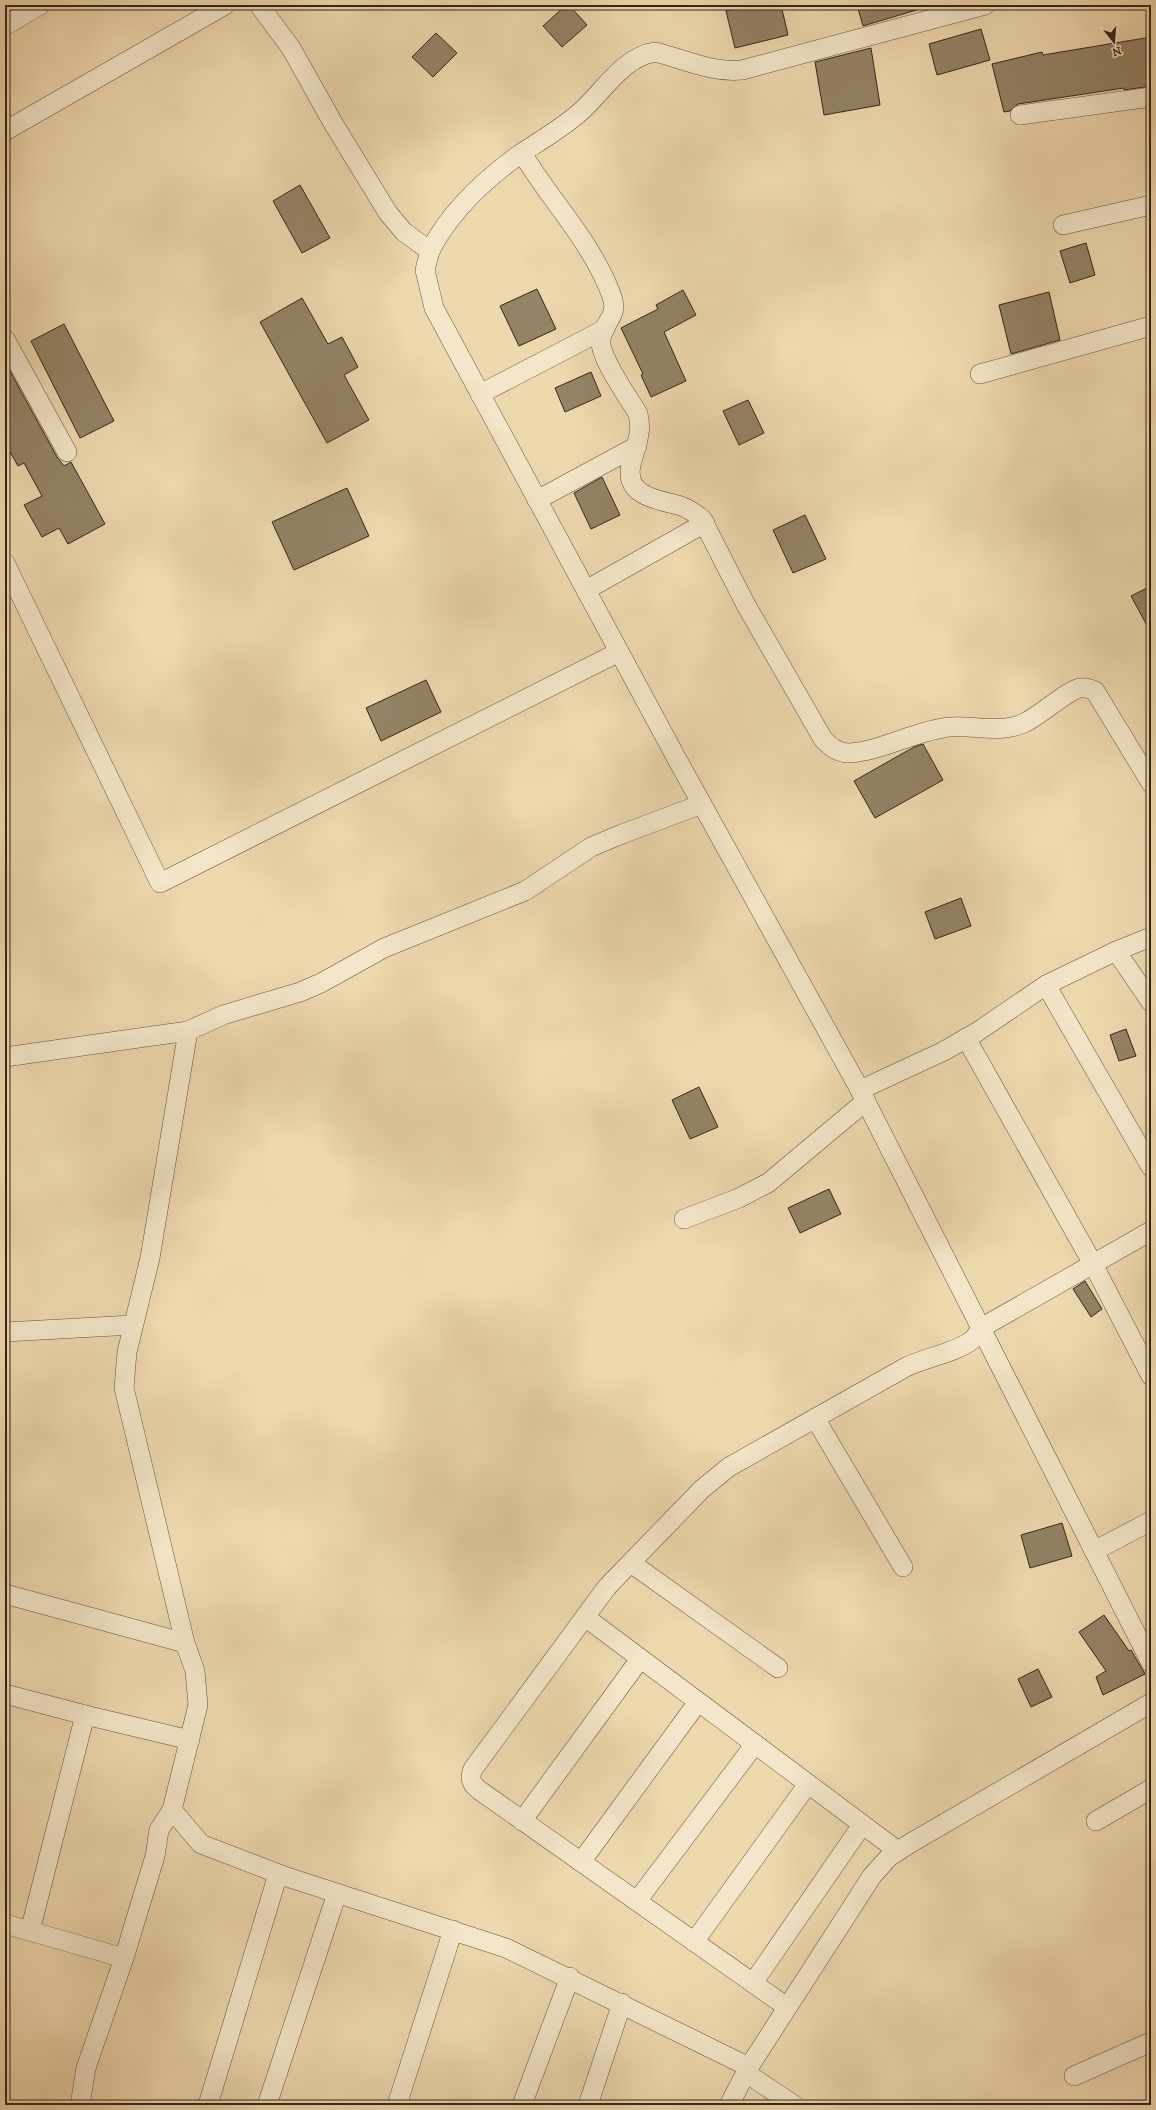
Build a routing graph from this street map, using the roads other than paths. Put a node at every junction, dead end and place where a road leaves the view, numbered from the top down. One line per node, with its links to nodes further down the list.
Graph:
1 (40, 5): 5 (street)
2 (225, 5): 8 (street)
3 (259, 5): 12 (street)
4 (985, 5): 9 (street)
5 (5, 26)
6 (1151, 97): 7 (street)
7 (1020, 115)
8 (5, 131)
9 (522, 153): 12 (street); 14 (street)
10 (1151, 205): 11 (street)
11 (1063, 226)
12 (430, 251): 17 (street)
13 (1151, 326): 16 (street)
14 (605, 329): 17 (street); 18 (street)
15 (5, 339): 19 (street)
16 (980, 374)
17 (480, 394): 20 (street)
18 (637, 446): 20 (street); 21 (street)
19 (67, 452)
20 (537, 500): 23 (street)
21 (705, 523): 23 (street); 25 (street)
22 (5, 563): 24 (street)
23 (586, 590): 24 (street)
24 (619, 652): 26 (street)
25 (1151, 783)
26 (702, 804): 31 (street); 34 (street)
27 (1151, 937): 28 (street)
28 (1116, 951): 29 (street); 30 (street)
29 (1046, 985): 32 (street); 35 (street)
30 (1151, 1002)
31 (188, 1031): 33 (street); 39 (street)
32 (966, 1038): 34 (street); 38 (street)
33 (5, 1057)
34 (863, 1096): 36 (street); 40 (street)
35 (1151, 1167)
36 (684, 1219)
37 (1151, 1231): 38 (street)
38 (1093, 1264): 40 (street); 42 (street)
39 (134, 1325): 41 (street); 50 (street)
40 (981, 1328): 43 (street); 45 (street)
41 (5, 1332)
42 (1151, 1376)
43 (815, 1418): 46 (street); 47 (street)
44 (1151, 1521): 45 (street)
45 (1094, 1551): 52 (street)
46 (631, 1563): 49 (street); 53 (street)
47 (903, 1567)
48 (5, 1594): 50 (street)
49 (585, 1617): 51 (street); 63 (street)
50 (185, 1643): 58 (street)
51 (640, 1659): 55 (street); 63 (street)
52 (1151, 1663)
53 (778, 1668)
54 (5, 1694): 57 (street)
55 (698, 1702): 59 (street); 67 (street)
56 (1151, 1703): 66 (street)
57 (85, 1716): 58 (street); 73 (street)
58 (190, 1740): 62 (street)
59 (755, 1744): 60 (street); 70 (street)
60 (808, 1784): 65 (street); 74 (street)
61 (1151, 1789): 64 (street)
62 (172, 1810): 68 (street); 75 (street)
63 (522, 1821): 67 (street)
64 (1096, 1821)
65 (862, 1825): 66 (street); 77 (street)
66 (898, 1851): 79 (street)
67 (581, 1862): 70 (street)
68 (278, 1874): 69 (street); 84 (street)
69 (337, 1892): 72 (street); 85 (street)
70 (637, 1901): 74 (street)
71 (5, 1924): 73 (street)
72 (453, 1930): 76 (street); 86 (street)
73 (30, 1931): 75 (street)
74 (694, 1942): 77 (street)
75 (124, 1958): 83 (street)
76 (570, 1978): 78 (street); 87 (street)
77 (753, 1983): 79 (street)
78 (622, 2003): 81 (street); 88 (street)
79 (787, 2007): 81 (street)
80 (1151, 2042): 82 (street)
81 (748, 2070): 89 (street); 90 (street)
82 (1074, 2076)
83 (80, 2105)
84 (208, 2105)
85 (267, 2105)
86 (397, 2105)
87 (522, 2105)
88 (588, 2105)
89 (729, 2105)
90 (794, 2105)

